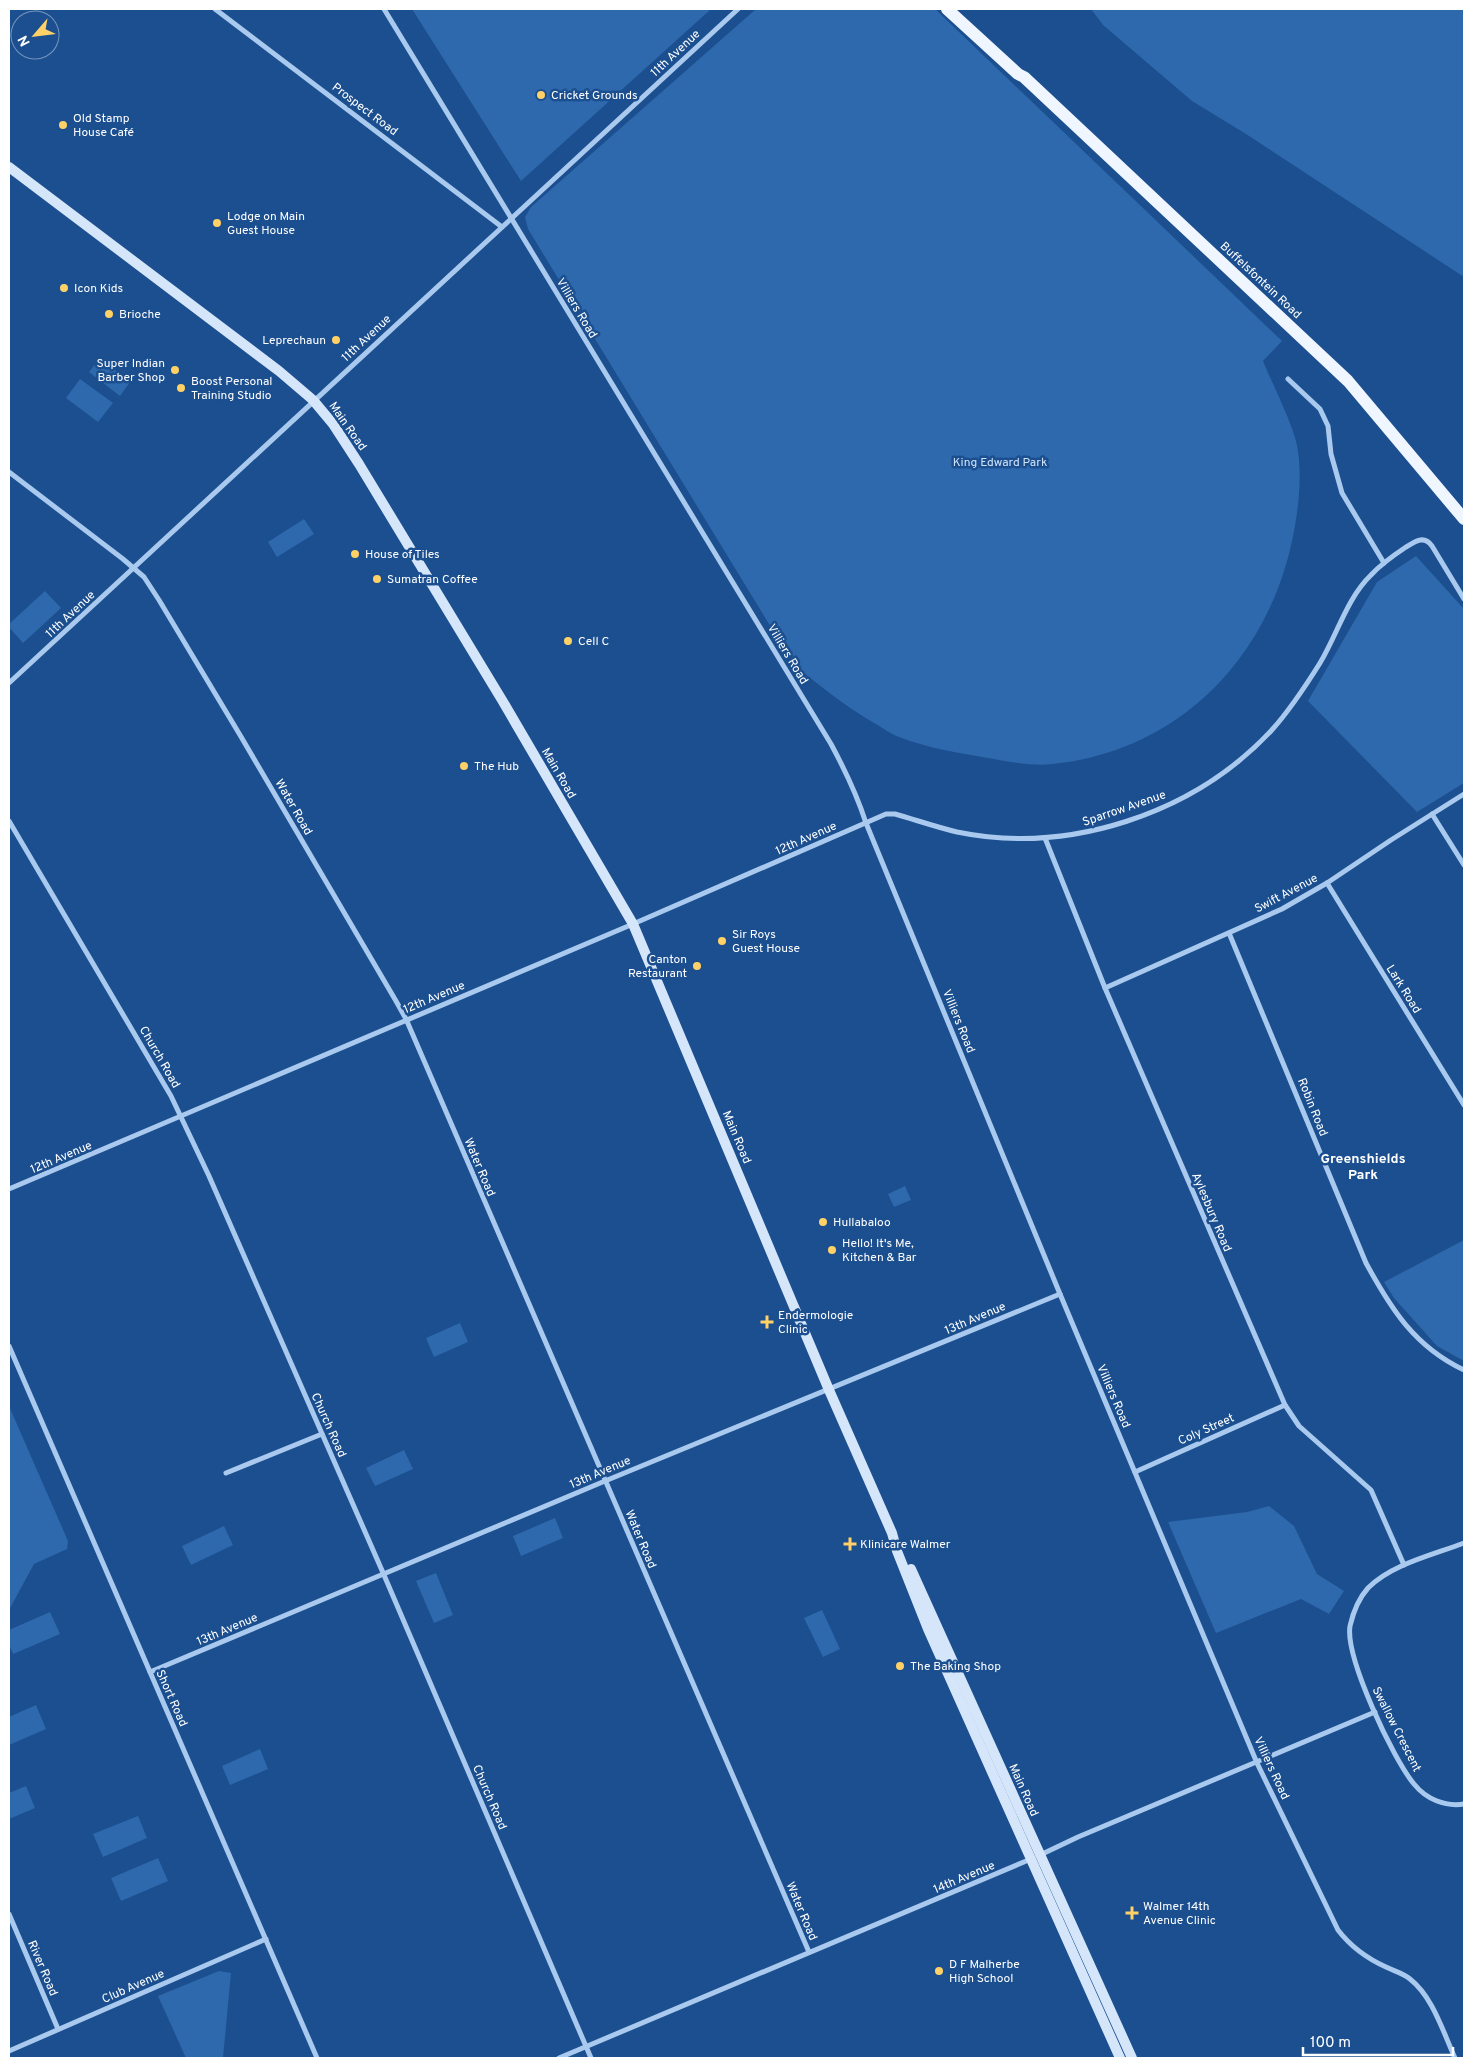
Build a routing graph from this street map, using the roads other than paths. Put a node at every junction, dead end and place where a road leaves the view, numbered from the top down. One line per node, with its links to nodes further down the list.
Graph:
1 (215, 9): 9 (street, Prospect Road)
2 (384, 9): 8 (street, Villiers Road)
3 (738, 9): 8 (street, 11th Avenue)
4 (947, 9): 6 (main road, Buffelsfontein Road)
5 (958, 9): 6 (main road, Buffelsfontein Road)
6 (1024, 77): 13 (main road, Buffelsfontein Road)
7 (9, 167): 11 (main road, Main Road)
8 (511, 219): 9 (street, 11th Avenue); 21 (street, Villiers Road)
9 (502, 227): 11 (street, 11th Avenue)
10 (1288, 379): 14 (street)
11 (313, 400): 15 (street, 11th Avenue); 25 (main road, Main Road)
12 (9, 472): 15 (street, Water Road)
13 (1464, 519)
14 (1384, 563): 16 (street, Sparrow Avenue); 22 (street, Sparrow Avenue)
15 (134, 568): 17 (street, 11th Avenue); 28 (street, Water Road)
16 (1464, 599)
17 (9, 683)
18 (1464, 794): 19 (street, Swift Avenue)
19 (1432, 814): 23 (street); 24 (street, Swift Avenue)
20 (9, 821): 30 (street, Church Road)
21 (866, 823): 22 (street, Sparrow Avenue); 25 (street, 12th Avenue); 32 (street, Villiers Road)
22 (1045, 838): 27 (street, Aylesbury Road)
23 (1464, 865)
24 (1327, 883): 26 (street, Swift Avenue); 29 (street, Lark Road)
25 (633, 924): 28 (street, 12th Avenue); 35 (main road, Main Road)
26 (1229, 933): 27 (street, Swift Avenue); 34 (street, Robin Road)
27 (1105, 988): 36 (street, Aylesbury Road)
28 (406, 1019): 30 (street, 12th Avenue); 40 (street, Water Road)
29 (1464, 1105)
30 (180, 1116): 31 (street, 12th Avenue); 37 (street, Church Road)
31 (9, 1190)
32 (1060, 1294): 35 (street, 13th Avenue); 38 (street, Villiers Road)
33 (9, 1346): 45 (street, Short Road)
34 (1464, 1370)
35 (829, 1390): 40 (street, 13th Avenue); 41 (main road, Main Road)
36 (1285, 1405): 38 (street, Coly Street); 43 (street, Aylesbury Road)
37 (322, 1434): 39 (street); 44 (street, Church Road)
38 (1135, 1472): 47 (street, Villiers Road)
39 (226, 1473)
40 (605, 1481): 44 (street, 13th Avenue); 53 (street, Water Road)
41 (892, 1533): 49 (main road, Main Road); 50 (main road, Main Road)
42 (1464, 1543): 43 (street, Swallow Crescent)
43 (1404, 1566): 46 (street, Swallow Crescent)
44 (384, 1575): 45 (street, 13th Avenue); 55 (street, Church Road)
45 (150, 1672): 52 (street, Short Road)
46 (1375, 1712): 47 (street, 14th Avenue); 48 (street, Swallow Crescent)
47 (1257, 1763): 49 (street, 14th Avenue); 62 (street, Villiers Road)
48 (1464, 1804)
49 (1040, 1855): 50 (street, 14th Avenue); 61 (main road, Main Road)
50 (1030, 1860): 53 (street, 14th Avenue); 60 (main road, Main Road)
51 (9, 1914): 54 (street, River Road)
52 (266, 1939): 54 (street, Club Avenue); 57 (street, Short Road)
53 (809, 1952): 55 (street, 14th Avenue)
54 (58, 2029): 56 (street, Club Avenue)
55 (587, 2046): 58 (street, 14th Avenue); 59 (street, Church Road)
56 (9, 2051)
57 (318, 2058)
58 (559, 2058)
59 (591, 2058)
60 (1120, 2058)
61 (1132, 2058)
62 (1455, 2058)

